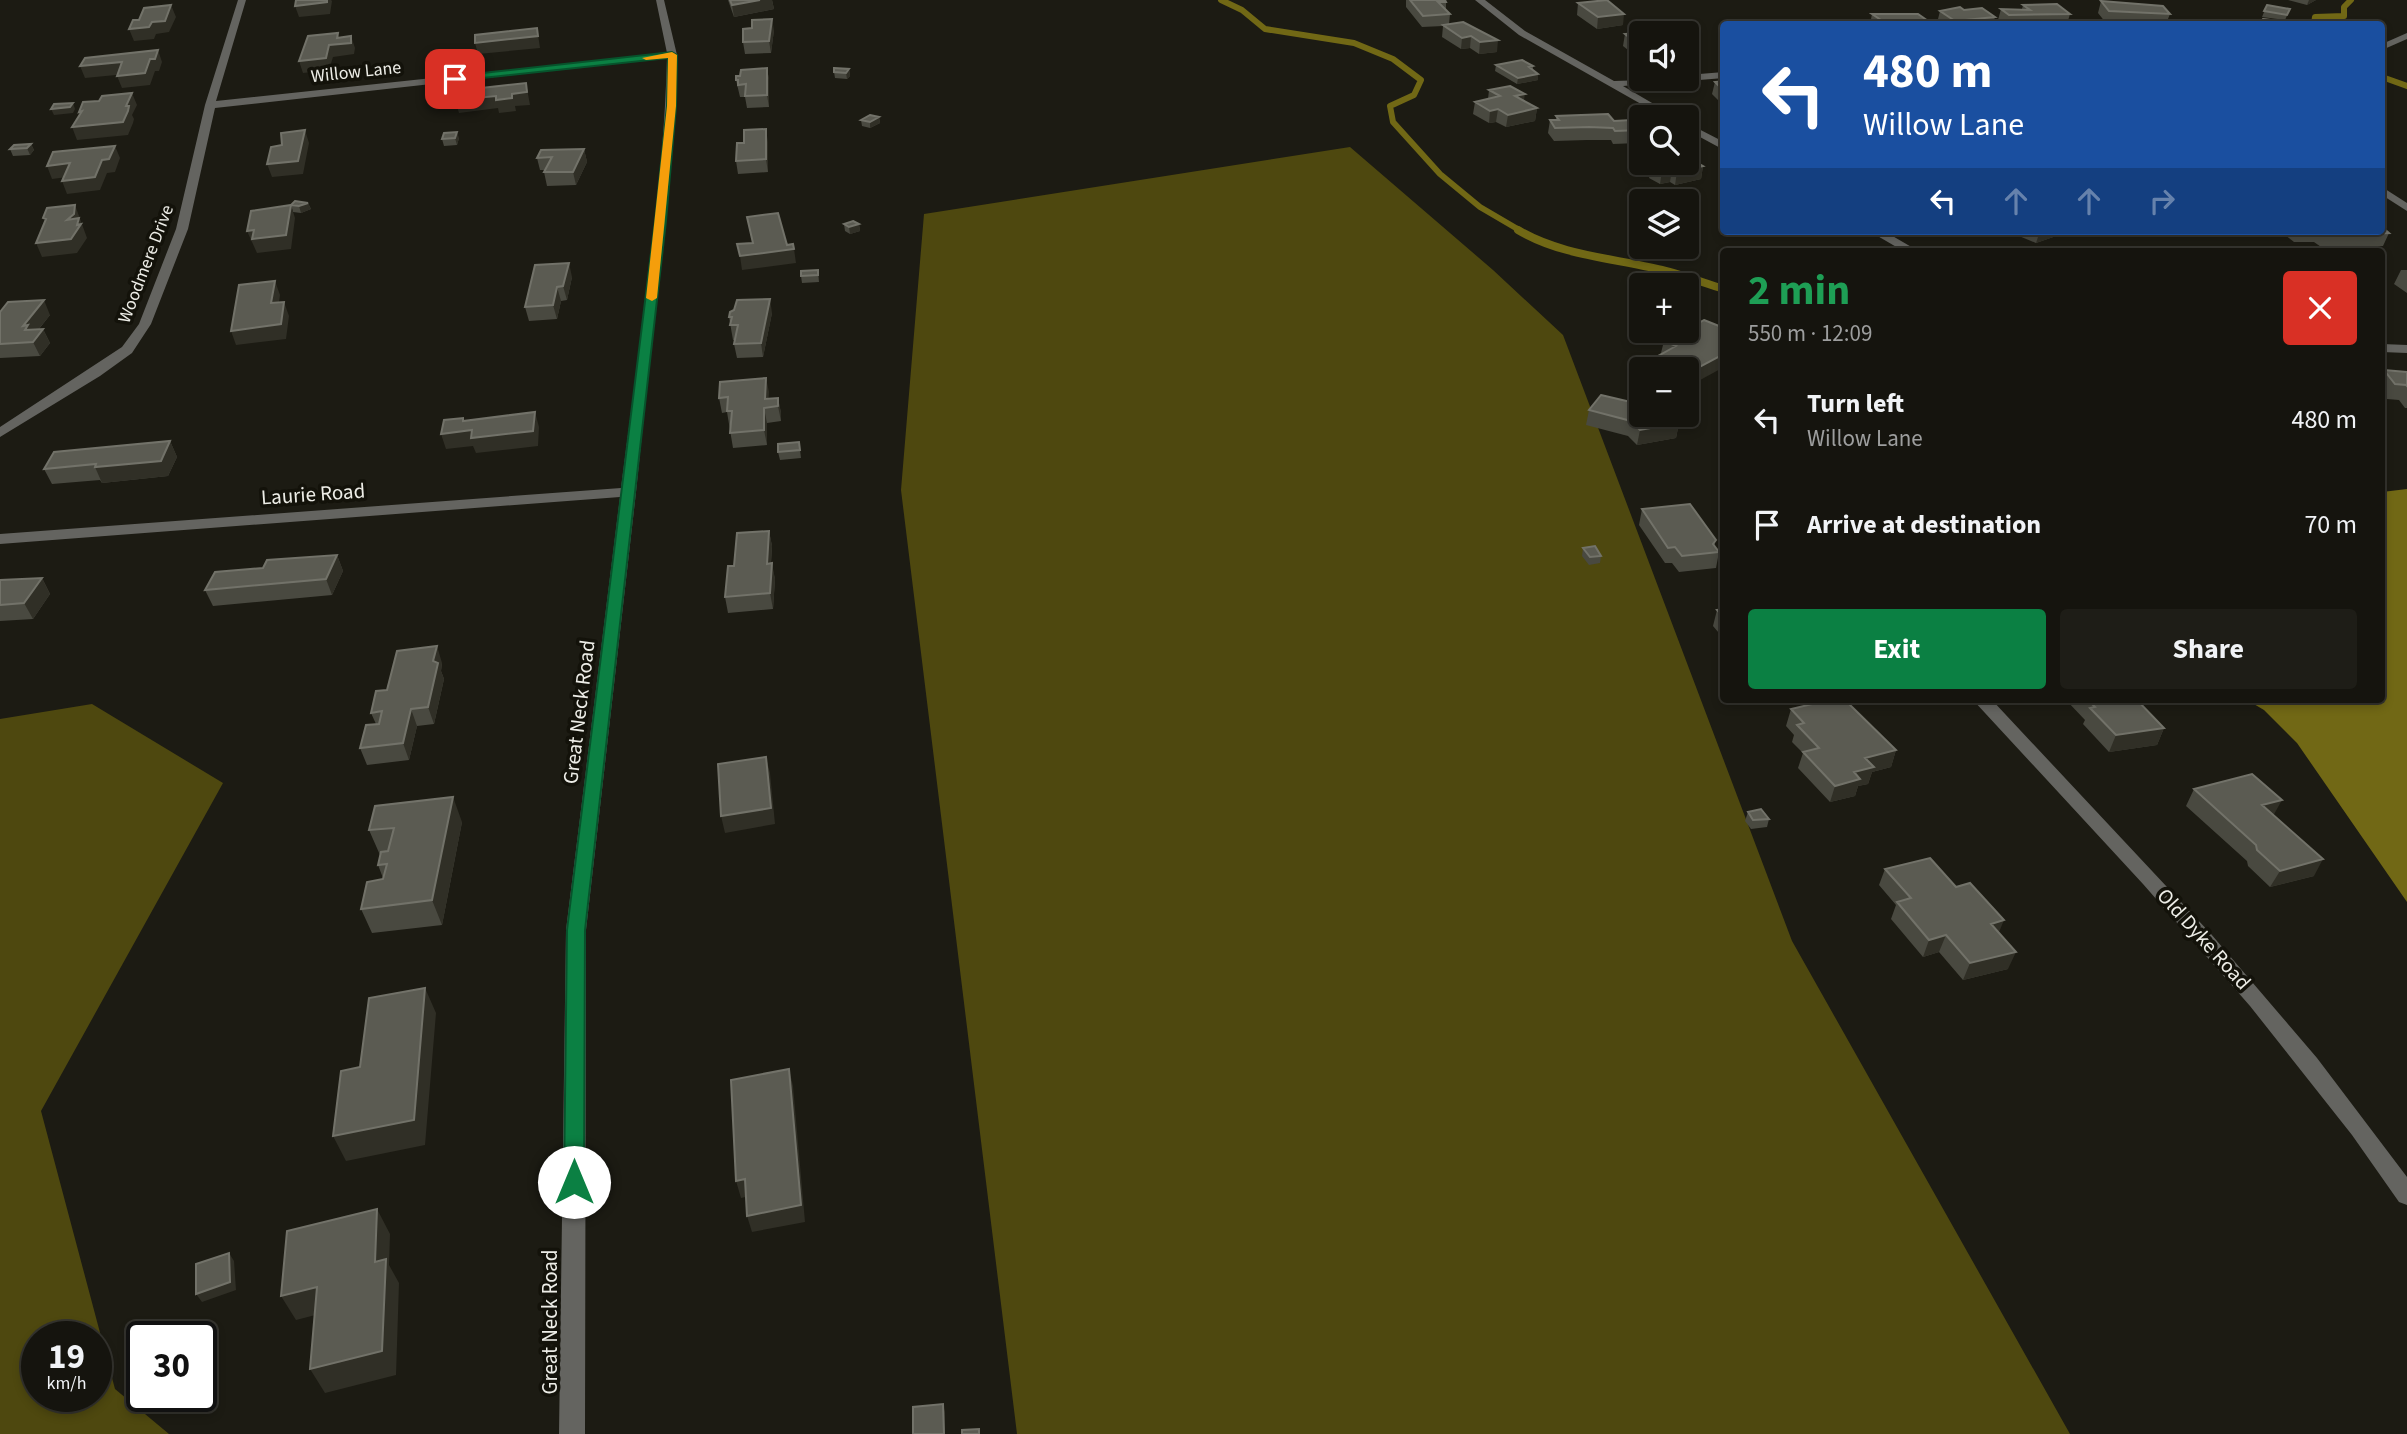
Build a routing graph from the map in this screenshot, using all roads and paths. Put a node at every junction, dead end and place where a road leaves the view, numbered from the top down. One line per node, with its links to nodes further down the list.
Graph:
1 (242, 0): 11 (street, Woodmere Drive)
2 (660, 0): 6 (street, Great Neck Road)
3 (1479, 0): 10 (street)
4 (2407, 36): 5 (street)
5 (2385, 46)
6 (672, 55): 11 (street, Willow Lane); 22 (street, Great Neck Road)
7 (1720, 75): 8 (street)
8 (1699, 77)
9 (1629, 83): 10 (street)
10 (1611, 84): 12 (street)
11 (211, 105): 21 (street, Woodmere Drive)
12 (1649, 105)
13 (1699, 133): 14 (street)
14 (1720, 145)
15 (2385, 192): 16 (street)
16 (2407, 208)
17 (1882, 235): 18 (street)
18 (1907, 248)
19 (2385, 348): 20 (street)
20 (2407, 349)
21 (0, 433)
22 (629, 492): 23 (street, Laurie Road); 26 (street, Great Neck Road)
23 (0, 539)
24 (1985, 703): 25 (street, Old Dyke Road)
25 (2407, 1195)
26 (572, 1434)

